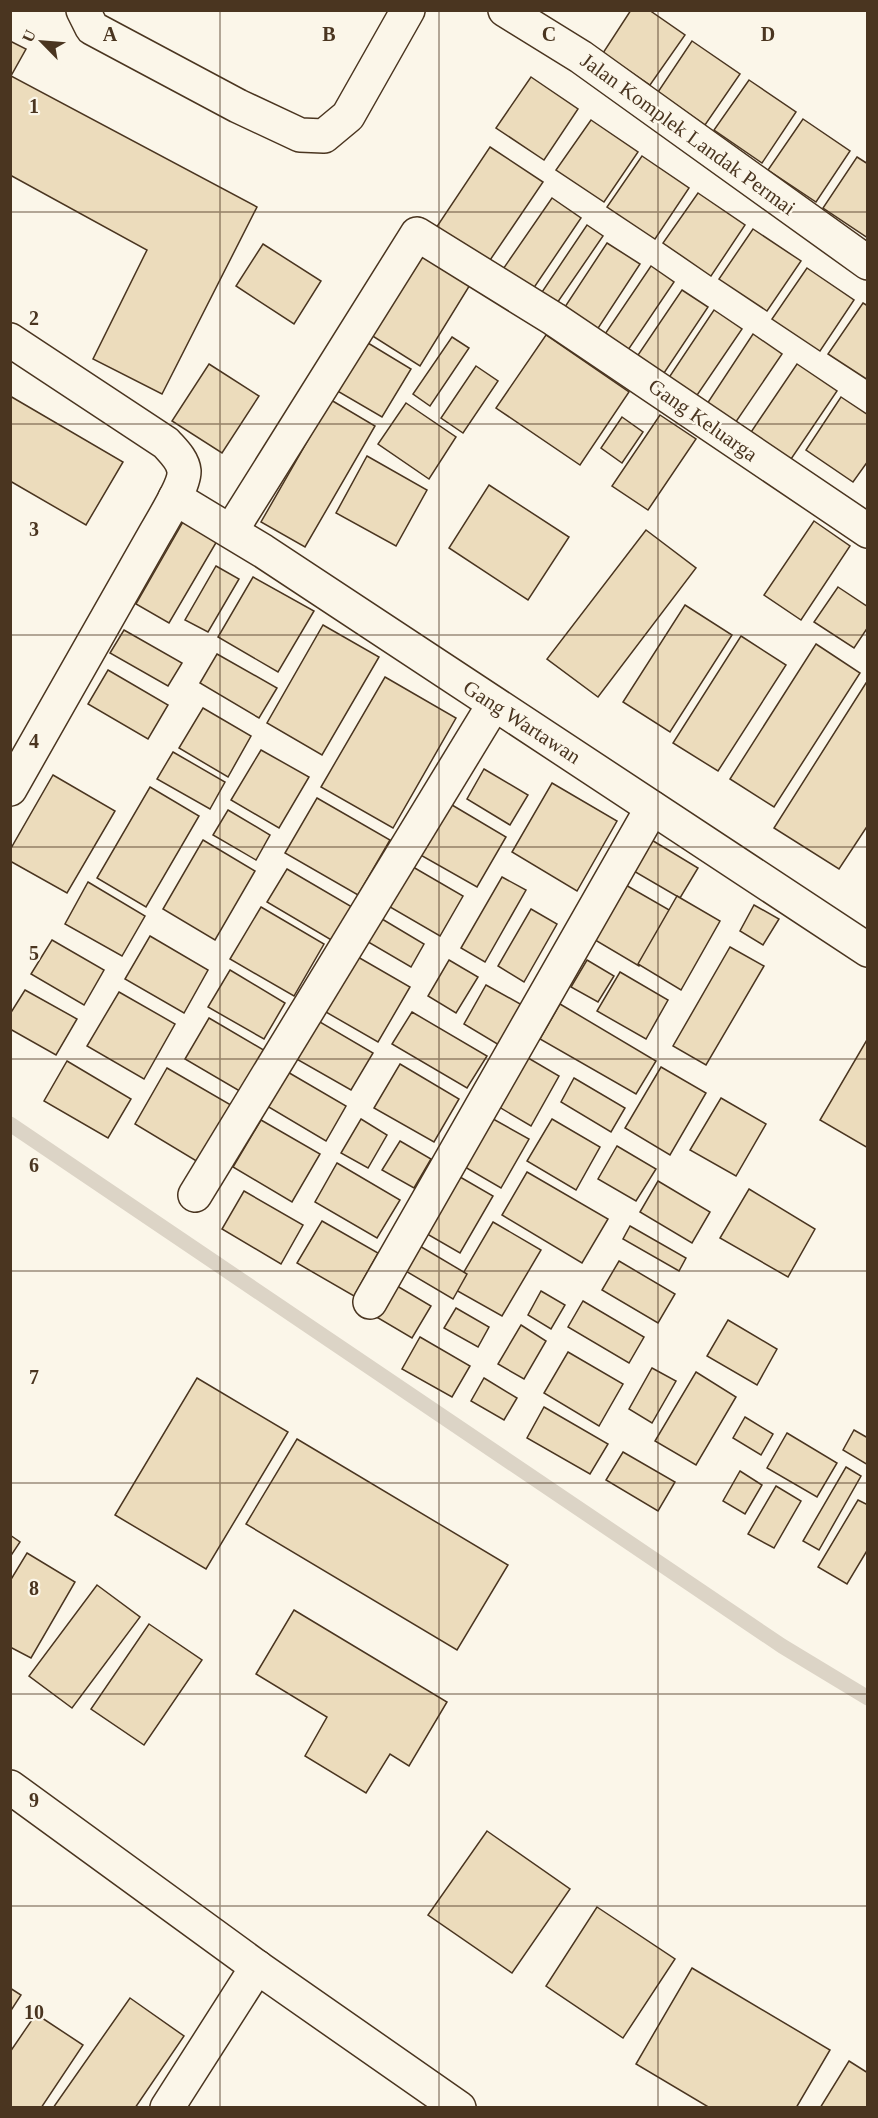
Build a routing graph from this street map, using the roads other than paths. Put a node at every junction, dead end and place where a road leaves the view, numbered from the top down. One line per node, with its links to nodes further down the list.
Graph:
1 (82, 10): 2 (street)
2 (408, 10)
3 (505, 10): 4 (street, Jalan Komplek Landak Permai)
4 (867, 263)
5 (10, 340): 6 (street)
6 (175, 498): 7 (street, Gang Wartawan); 10 (street)
7 (231, 531): 8 (street, Gang Keluarga); 9 (street, Gang Wartawan)
8 (867, 531)
9 (494, 704): 11 (street, Gang Wartawan); 13 (street)
10 (10, 789)
11 (652, 808): 12 (street, Gang Wartawan); 14 (street)
12 (867, 950)
13 (195, 1195)
14 (370, 1302)
15 (10, 1788): 16 (street)
16 (257, 1967): 17 (street); 18 (street)
17 (167, 2108)
18 (459, 2108)

